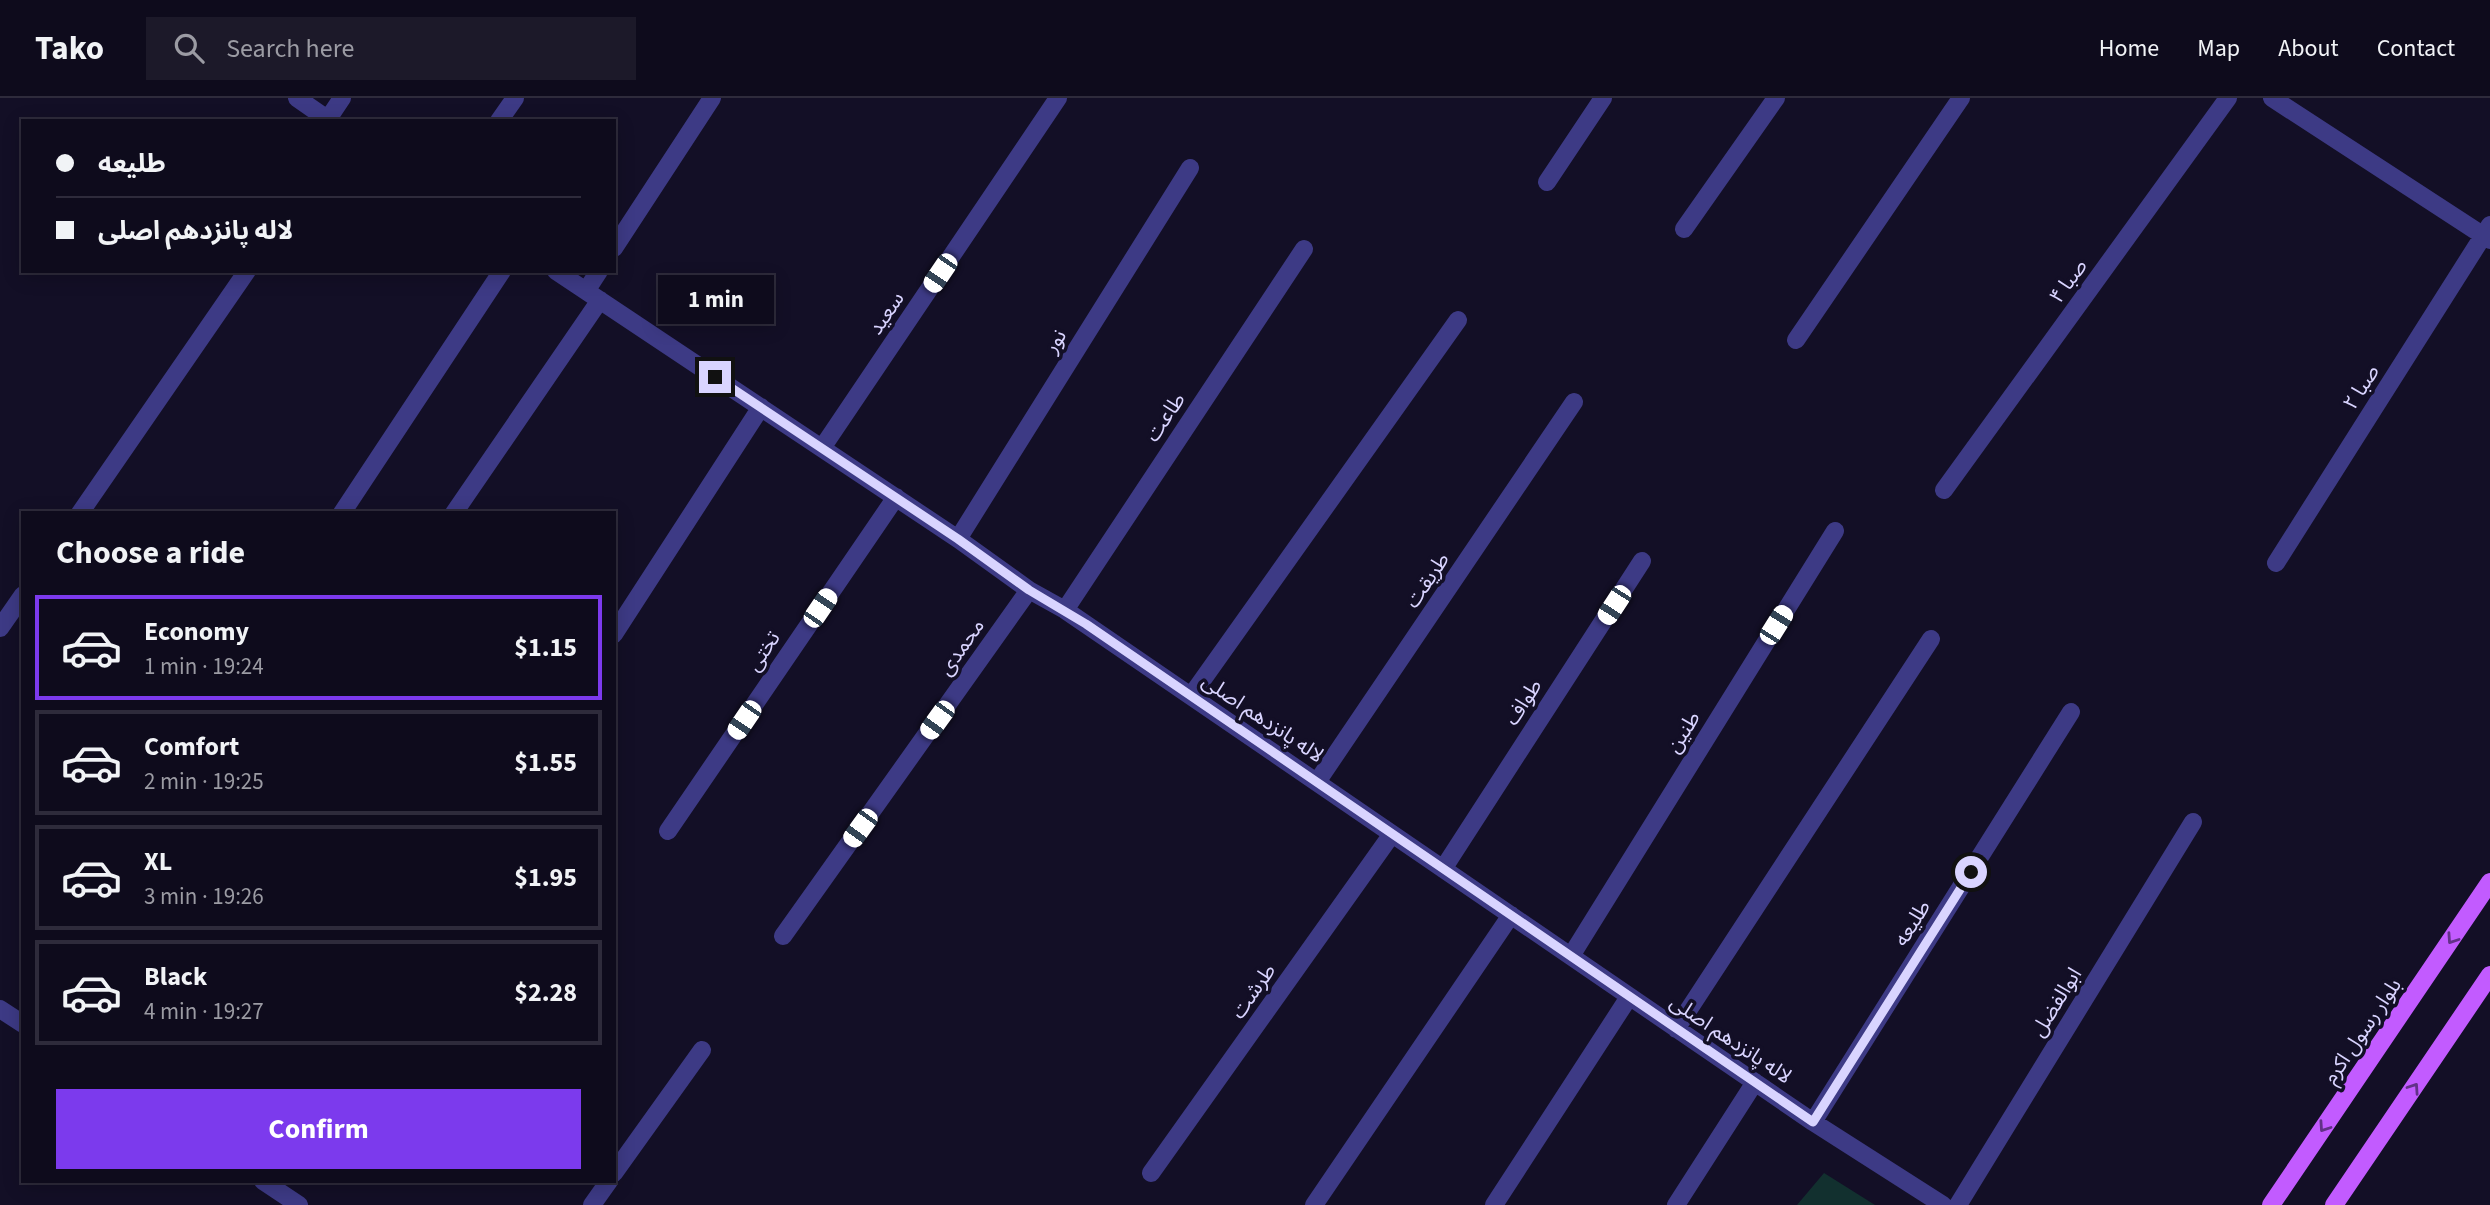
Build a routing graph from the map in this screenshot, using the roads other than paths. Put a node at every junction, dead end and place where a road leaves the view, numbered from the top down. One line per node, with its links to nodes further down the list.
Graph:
1 (297, 98): 11 (street)
2 (342, 98): 12 (street)
3 (514, 98): 13 (street)
4 (712, 98): 18 (street)
5 (1058, 98): 29 (street, سعید)
6 (1603, 98): 15 (street)
7 (1776, 98): 16 (street)
8 (1961, 98): 26 (street)
9 (2228, 98): 30 (street, صبا ۴)
10 (2272, 98): 17 (street)
11 (328, 119)
12 (330, 119)
13 (500, 119)
14 (1190, 168): 36 (street, نور)
15 (1547, 182)
16 (1684, 229)
17 (2488, 234): 38 (street, صبا ۲)
18 (616, 245)
19 (1304, 249): 41 (street, طاعت)
20 (246, 273): 32 (street)
21 (501, 273): 33 (street)
22 (559, 273): 24 (street, لاله پانزدهم اصلی)
23 (599, 273): 24 (street)
24 (593, 296): 28 (street, لاله پانزدهم اصلی); 34 (street)
25 (1458, 320): 45 (street)
26 (1796, 340)
27 (1574, 402): 47 (street, طریقت)
28 (761, 407): 29 (street, لاله پانزدهم اصلی); 43 (street)
29 (822, 448): 31 (street, لاله پانزدهم اصلی)
30 (1944, 490)
31 (896, 497): 36 (street, لاله پانزدهم اصلی); 49 (street, تختی)
32 (81, 511)
33 (343, 511)
34 (455, 511)
35 (1835, 531): 55 (street, طنین)
36 (958, 539): 39 (street, لاله پانزدهم اصلی)
37 (1642, 561): 51 (street, طواف)
38 (2276, 563)
39 (1029, 590): 41 (street, لاله پانزدهم اصلی); 54 (street, محمدی)
40 (21, 598): 42 (street)
41 (1065, 610): 45 (street, لاله پانزدهم اصلی)
42 (0, 628)
43 (616, 631)
44 (1931, 639): 60 (street)
45 (1191, 696): 47 (street, لاله پانزدهم اصلی)
46 (2071, 712): 63 (street, طلیعه)
47 (1317, 782): 50 (street, لاله پانزدهم اصلی)
48 (2193, 822): 74 (street, ابوالفضل)
49 (668, 831)
50 (1392, 834): 51 (street, لاله پانزدهم اصلی); 65 (street, طرشت)
51 (1443, 869): 53 (street, لاله پانزدهم اصلی)
52 (2490, 882): 75 (main road, بلوار رسول اکرم, one-way to 75)
53 (1511, 915): 55 (street, لاله پانزدهم اصلی); 70 (street)
54 (783, 936)
55 (1571, 956): 57 (street, لاله پانزدهم اصلی)
56 (2490, 975): 76 (main road, one-way to 56)
57 (1629, 997): 60 (street, لاله پانزدهم اصلی); 71 (street)
58 (0, 1009): 59 (street)
59 (21, 1023)
60 (1676, 1029): 62 (street, لاله پانزدهم اصلی)
61 (702, 1050): 64 (street)
62 (1755, 1082): 63 (street, لاله پانزدهم اصلی); 72 (street)
63 (1813, 1122): 73 (street, لاله پانزدهم اصلی)
64 (616, 1170)
65 (1151, 1173)
66 (266, 1183): 68 (street)
67 (607, 1183): 69 (street)
68 (299, 1205)
69 (592, 1205)
70 (1314, 1205)
71 (1493, 1205)
72 (1676, 1205)
73 (1943, 1205)
74 (1958, 1205)
75 (2272, 1205)
76 (2334, 1205)

